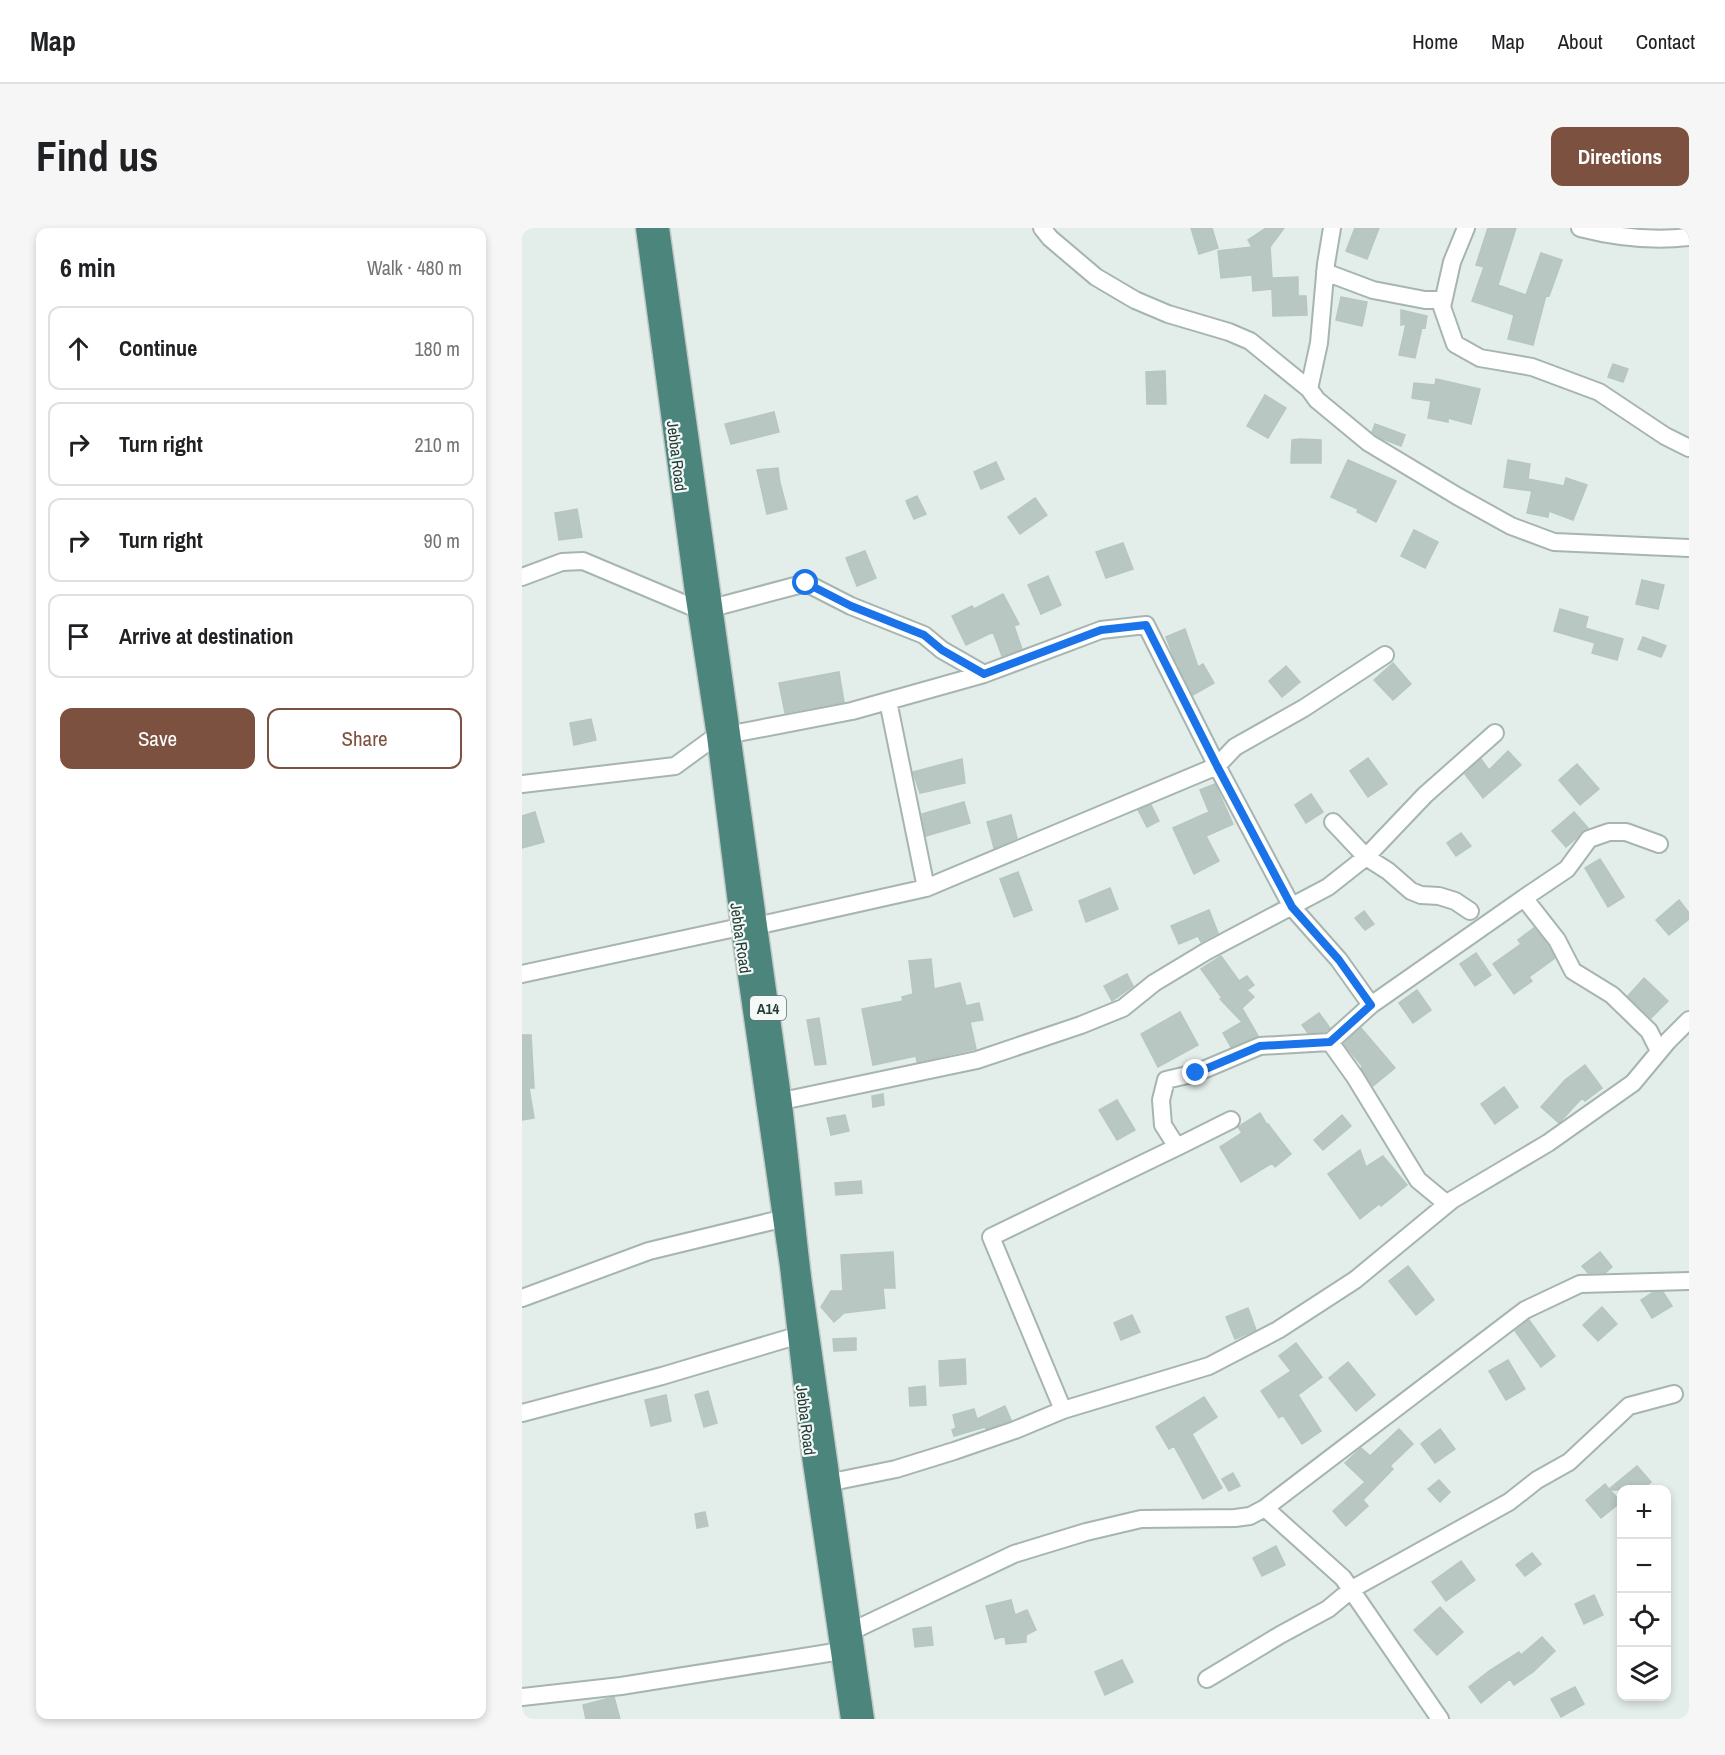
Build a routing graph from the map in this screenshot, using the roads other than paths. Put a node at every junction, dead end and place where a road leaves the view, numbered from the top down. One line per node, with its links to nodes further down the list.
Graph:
1 (645, 228): 14 (highway, Jebba Road / A14)
2 (660, 228): 14 (highway, Jebba Road / A14)
3 (1042, 228): 10 (street)
4 (1332, 228): 8 (street)
5 (1466, 228): 9 (street)
6 (1580, 228): 7 (street)
7 (1689, 237)
8 (1325, 273): 9 (street); 10 (street)
9 (1443, 300): 11 (street)
10 (1309, 388): 12 (street)
11 (1689, 448)
12 (1689, 548)
13 (522, 577): 14 (street)
14 (705, 609): 16 (street); 19 (highway, Jebba Road / A14)
15 (1384, 655): 20 (street)
16 (984, 674): 17 (street); 20 (street)
17 (888, 701): 19 (street); 25 (street)
18 (1495, 733): 24 (street)
19 (724, 735): 21 (street); 29 (highway, Jebba Road / A14)
20 (1217, 766): 25 (street); 27 (street)
21 (522, 784)
22 (1332, 822): 24 (street)
23 (1659, 844): 26 (street)
24 (1365, 857): 27 (street); 28 (street)
25 (926, 888): 29 (street)
26 (1524, 898): 31 (street); 34 (street)
27 (1292, 907): 31 (street); 35 (street)
28 (1470, 911)
29 (748, 927): 30 (street); 35 (highway, Jebba Road / A14); 39 (highway, Jebba Road / A14)
30 (522, 975)
31 (1371, 1005): 33 (street)
32 (1689, 1020): 34 (street)
33 (1330, 1042): 37 (street); 38 (street)
34 (1659, 1051): 38 (street)
35 (782, 1101): 46 (highway, Jebba Road / A14)
36 (1231, 1120): 37 (street)
37 (1177, 1147): 44 (street)
38 (1447, 1204): 44 (street)
39 (781, 1219): 41 (street); 42 (highway, Jebba Road / A14)
40 (1689, 1281): 47 (street)
41 (522, 1298)
42 (796, 1336): 45 (street); 50 (highway, Jebba Road / A14)
43 (1674, 1394): 48 (street)
44 (1063, 1410): 46 (street)
45 (522, 1413)
46 (832, 1482): 49 (highway, Jebba Road / A14)
47 (1265, 1508): 48 (street); 49 (street)
48 (1352, 1589): 51 (street); 55 (street)
49 (852, 1631): 54 (highway, Jebba Road / A14)
50 (841, 1651): 52 (street); 53 (highway, Jebba Road / A14)
51 (1207, 1679)
52 (522, 1697)
53 (850, 1719)
54 (865, 1719)
55 (1440, 1719)

